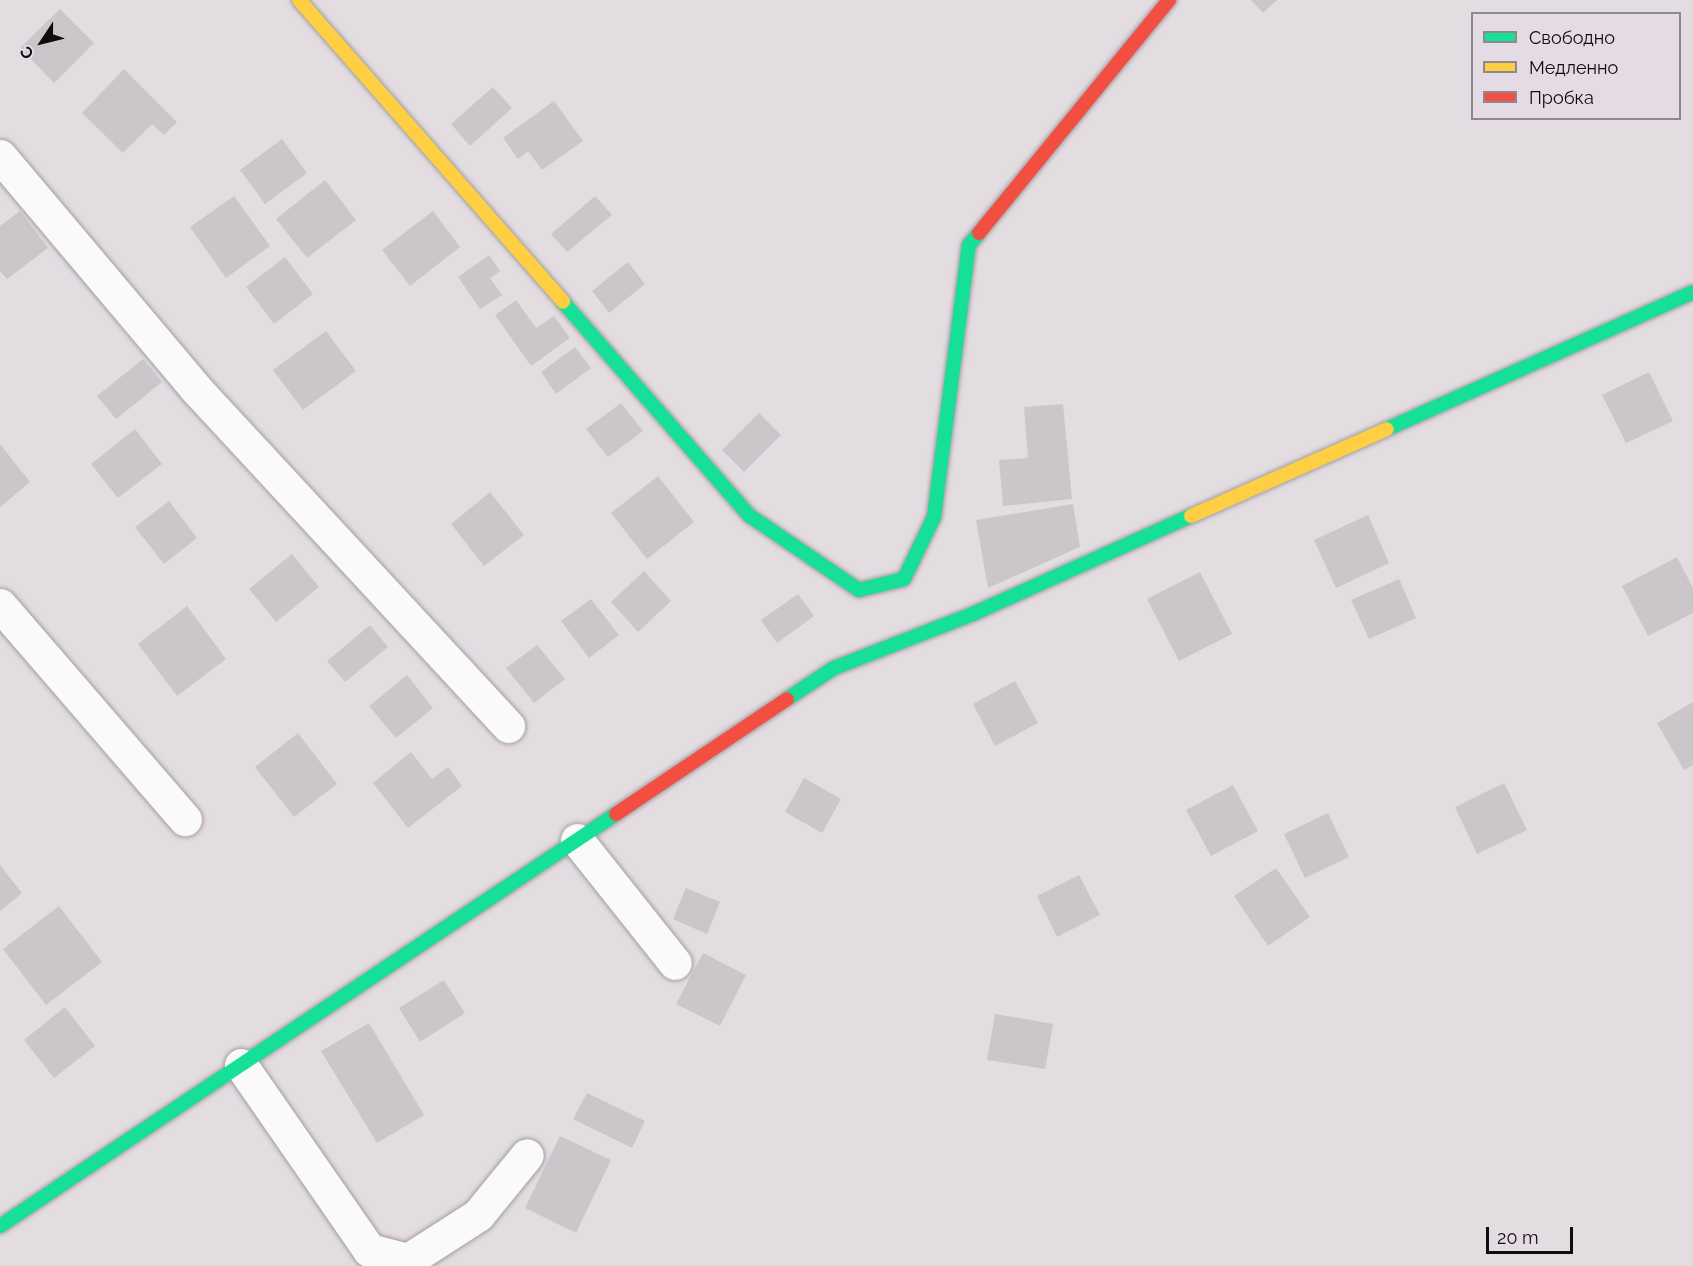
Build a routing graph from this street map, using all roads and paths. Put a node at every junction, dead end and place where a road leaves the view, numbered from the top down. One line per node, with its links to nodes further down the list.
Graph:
1 (299, 0): 2 (street)
2 (1169, 0)
3 (0, 156): 6 (street)
4 (1693, 292): 8 (street)
5 (0, 604): 7 (street)
6 (508, 726)
7 (185, 819)
8 (577, 840): 9 (street); 10 (street)
9 (675, 963)
10 (241, 1065): 11 (street); 12 (street)
11 (527, 1155)
12 (0, 1226)

